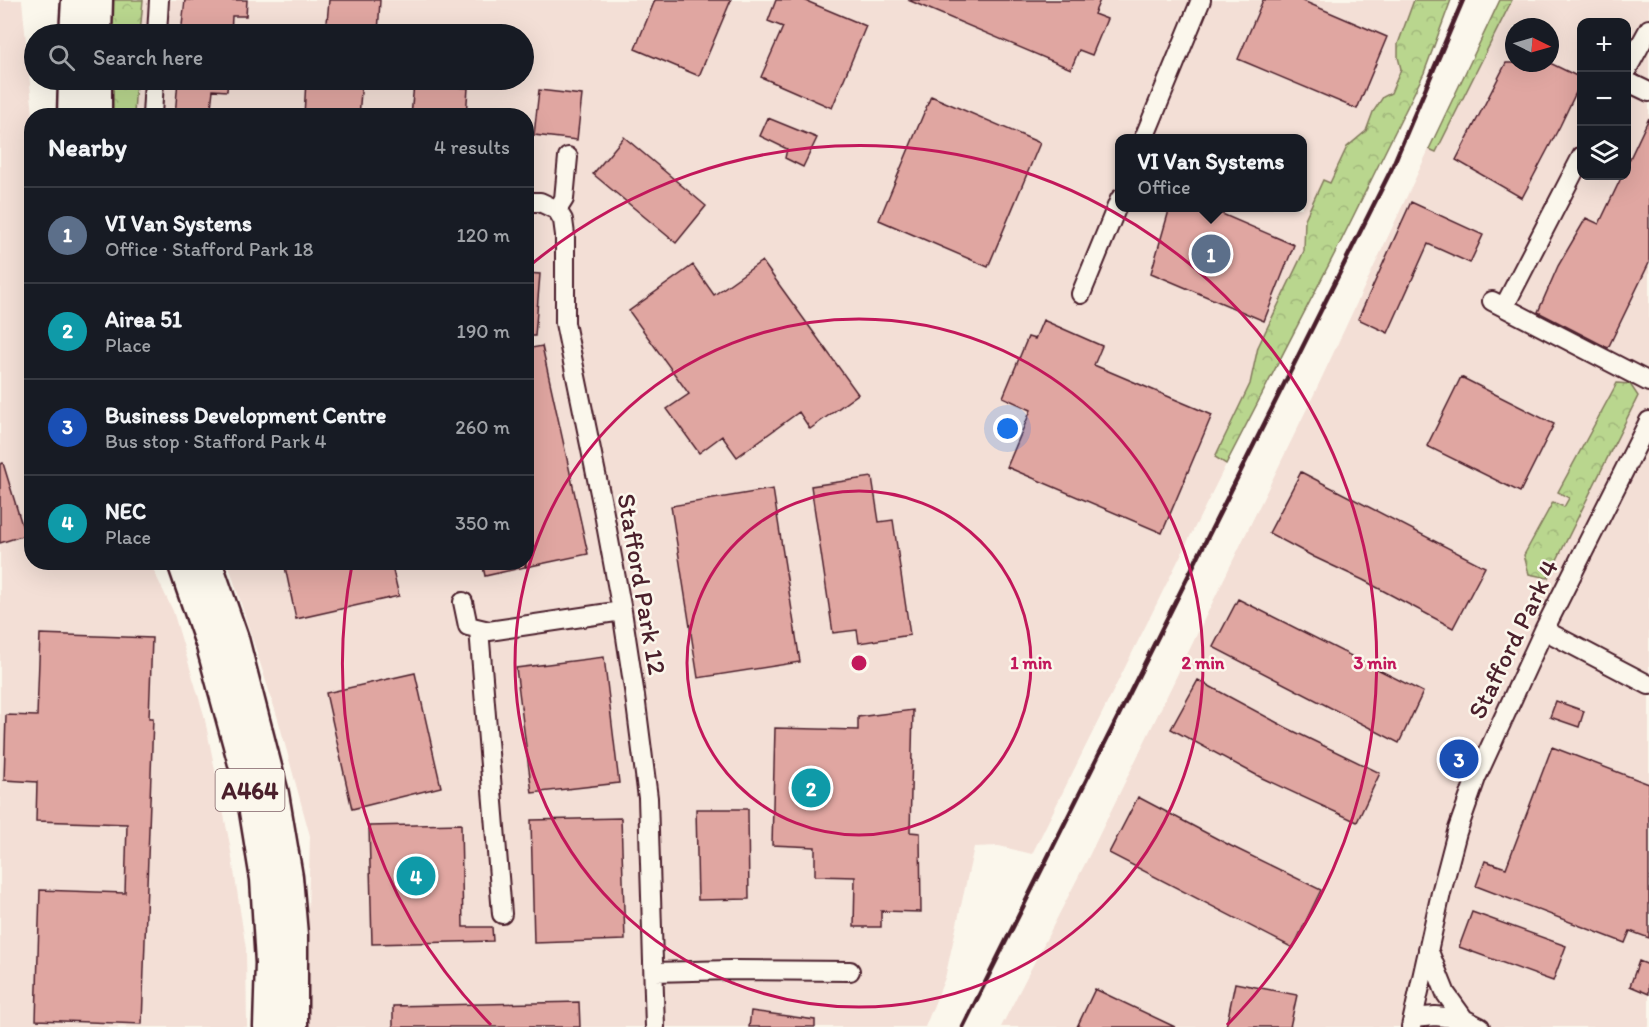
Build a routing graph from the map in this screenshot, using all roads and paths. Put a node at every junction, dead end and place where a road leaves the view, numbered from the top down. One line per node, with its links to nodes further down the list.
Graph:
1 (76, 0): 5 (highway)
2 (98, 0): 6 (highway)
3 (159, 0): 7 (street)
4 (1201, 0): 18 (street)
5 (75, 24)
6 (97, 24)
7 (158, 24)
8 (1649, 29): 9 (street)
9 (1631, 62)
10 (1631, 83): 14 (street)
11 (73, 90): 15 (highway)
12 (97, 90): 16 (highway)
13 (153, 90): 17 (street)
14 (1649, 92)
15 (72, 108)
16 (97, 108)
17 (152, 108)
18 (1146, 134)
19 (568, 158): 23 (street)
20 (1577, 163): 25 (street)
21 (534, 202): 23 (street)
22 (1115, 209): 24 (street)
23 (557, 210): 30 (street, Stafford Park 12)
24 (1081, 294)
25 (1649, 382)
26 (1649, 421): 32 (street, Stafford Park 4)
27 (185, 570): 40 (highway, A464)
28 (210, 570): 41 (highway, A464)
29 (463, 602): 31 (street)
30 (621, 611): 31 (street); 37 (street, Stafford Park 12)
31 (479, 629): 34 (street)
32 (1544, 630): 33 (street); 35 (street, Stafford Park 4)
33 (1649, 685)
34 (502, 914)
35 (1428, 949): 38 (street); 39 (street, Stafford Park 4)
36 (850, 971): 37 (street)
37 (654, 972): 42 (street, Stafford Park 12)
38 (1472, 1023): 39 (street)
39 (1418, 1024)
40 (268, 1027)
41 (293, 1027)
42 (655, 1027)

